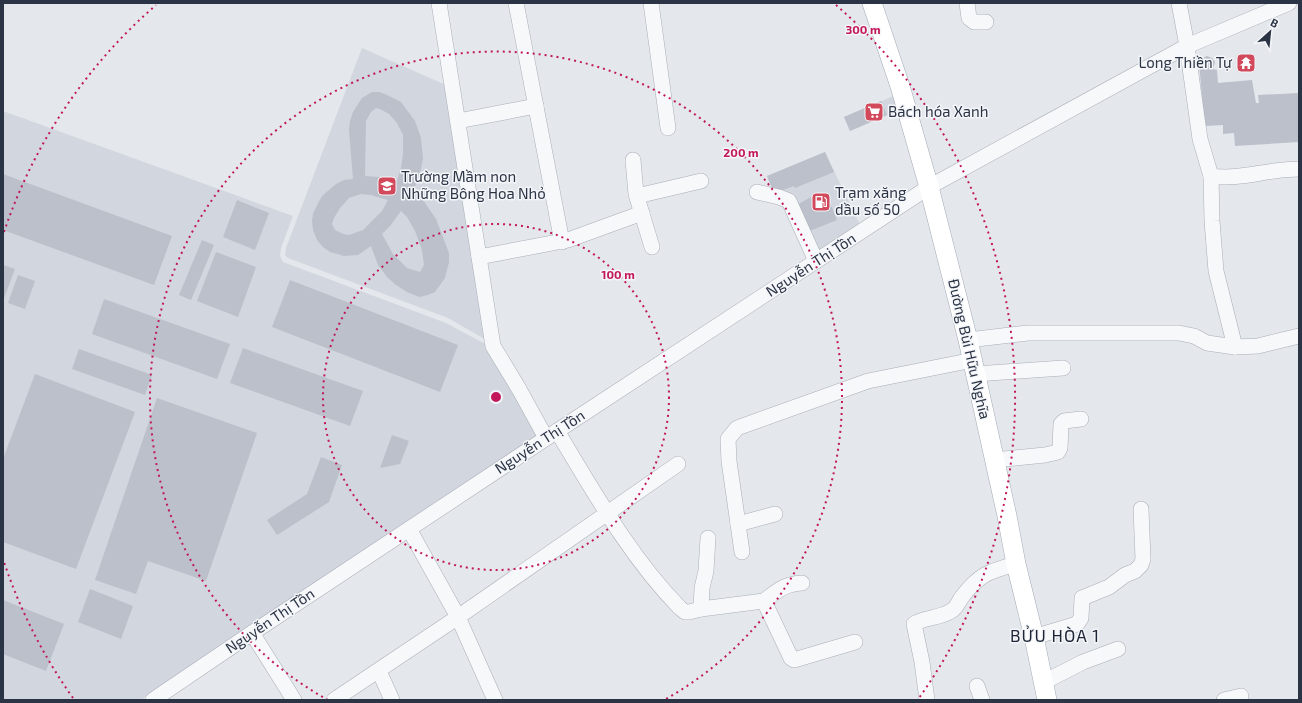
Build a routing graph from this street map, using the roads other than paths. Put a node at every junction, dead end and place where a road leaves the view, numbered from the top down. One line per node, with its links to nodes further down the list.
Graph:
1 (439, 3): 11 (street)
2 (516, 3): 10 (street)
3 (651, 3): 12 (street)
4 (872, 3): 17 (main road, Đường Bùi Hữu Nghĩa)
5 (968, 3): 8 (street)
6 (1179, 3): 9 (street)
7 (1288, 3): 9 (street, Nguyễn Thị Tồn)
8 (986, 22)
9 (1187, 46): 15 (street); 17 (street, Nguyễn Thị Tồn)
10 (536, 106): 11 (street); 21 (street)
11 (458, 121): 23 (street)
12 (668, 128)
13 (633, 160): 19 (street)
14 (1299, 169): 15 (street)
15 (1211, 176): 27 (street)
16 (701, 181): 19 (street)
17 (929, 187): 24 (street, Nguyễn Thị Tồn); 26 (main road, Đường Bùi Hữu Nghĩa)
18 (757, 192): 24 (street)
19 (637, 196): 20 (street)
20 (642, 213): 21 (street); 22 (street)
21 (562, 242): 23 (street)
22 (652, 246)
23 (480, 257): 31 (street)
24 (816, 261): 31 (street, Nguyễn Thị Tồn)
25 (1299, 336): 27 (street)
26 (968, 340): 27 (street); 28 (main road, Đường Bùi Hữu Nghĩa)
27 (1235, 347)
28 (974, 367): 29 (street); 32 (main road, Đường Bùi Hữu Nghĩa); 37 (street)
29 (1063, 368)
30 (1081, 419): 32 (street)
31 (551, 434): 35 (street); 38 (street, Nguyễn Thị Tồn)
32 (994, 460): 41 (main road, Đường Bùi Hữu Nghĩa)
33 (678, 464): 35 (street)
34 (1141, 509): 47 (street)
35 (607, 514): 44 (street); 45 (street)
36 (775, 514): 37 (street)
37 (738, 524): 40 (street)
38 (409, 529): 45 (street); 46 (street, Nguyễn Thị Tồn)
39 (708, 538): 44 (street)
40 (742, 552)
41 (1016, 564): 47 (main road, Đường Bùi Hữu Nghĩa); 58 (street)
42 (802, 584): 43 (street)
43 (764, 601): 44 (street); 48 (street)
44 (701, 609)
45 (458, 617): 50 (street); 57 (street)
46 (252, 633): 53 (street, Nguyễn Thị Tồn); 54 (street)
47 (1034, 637): 51 (main road, Đường Bùi Hữu Nghĩa)
48 (855, 642)
49 (1118, 649): 51 (street)
50 (379, 671): 55 (street); 56 (street)
51 (1046, 691)
52 (1241, 696): 59 (street)
53 (153, 700)
54 (294, 700)
55 (334, 700)
56 (392, 700)
57 (495, 700)
58 (927, 700)
59 (1224, 700)

